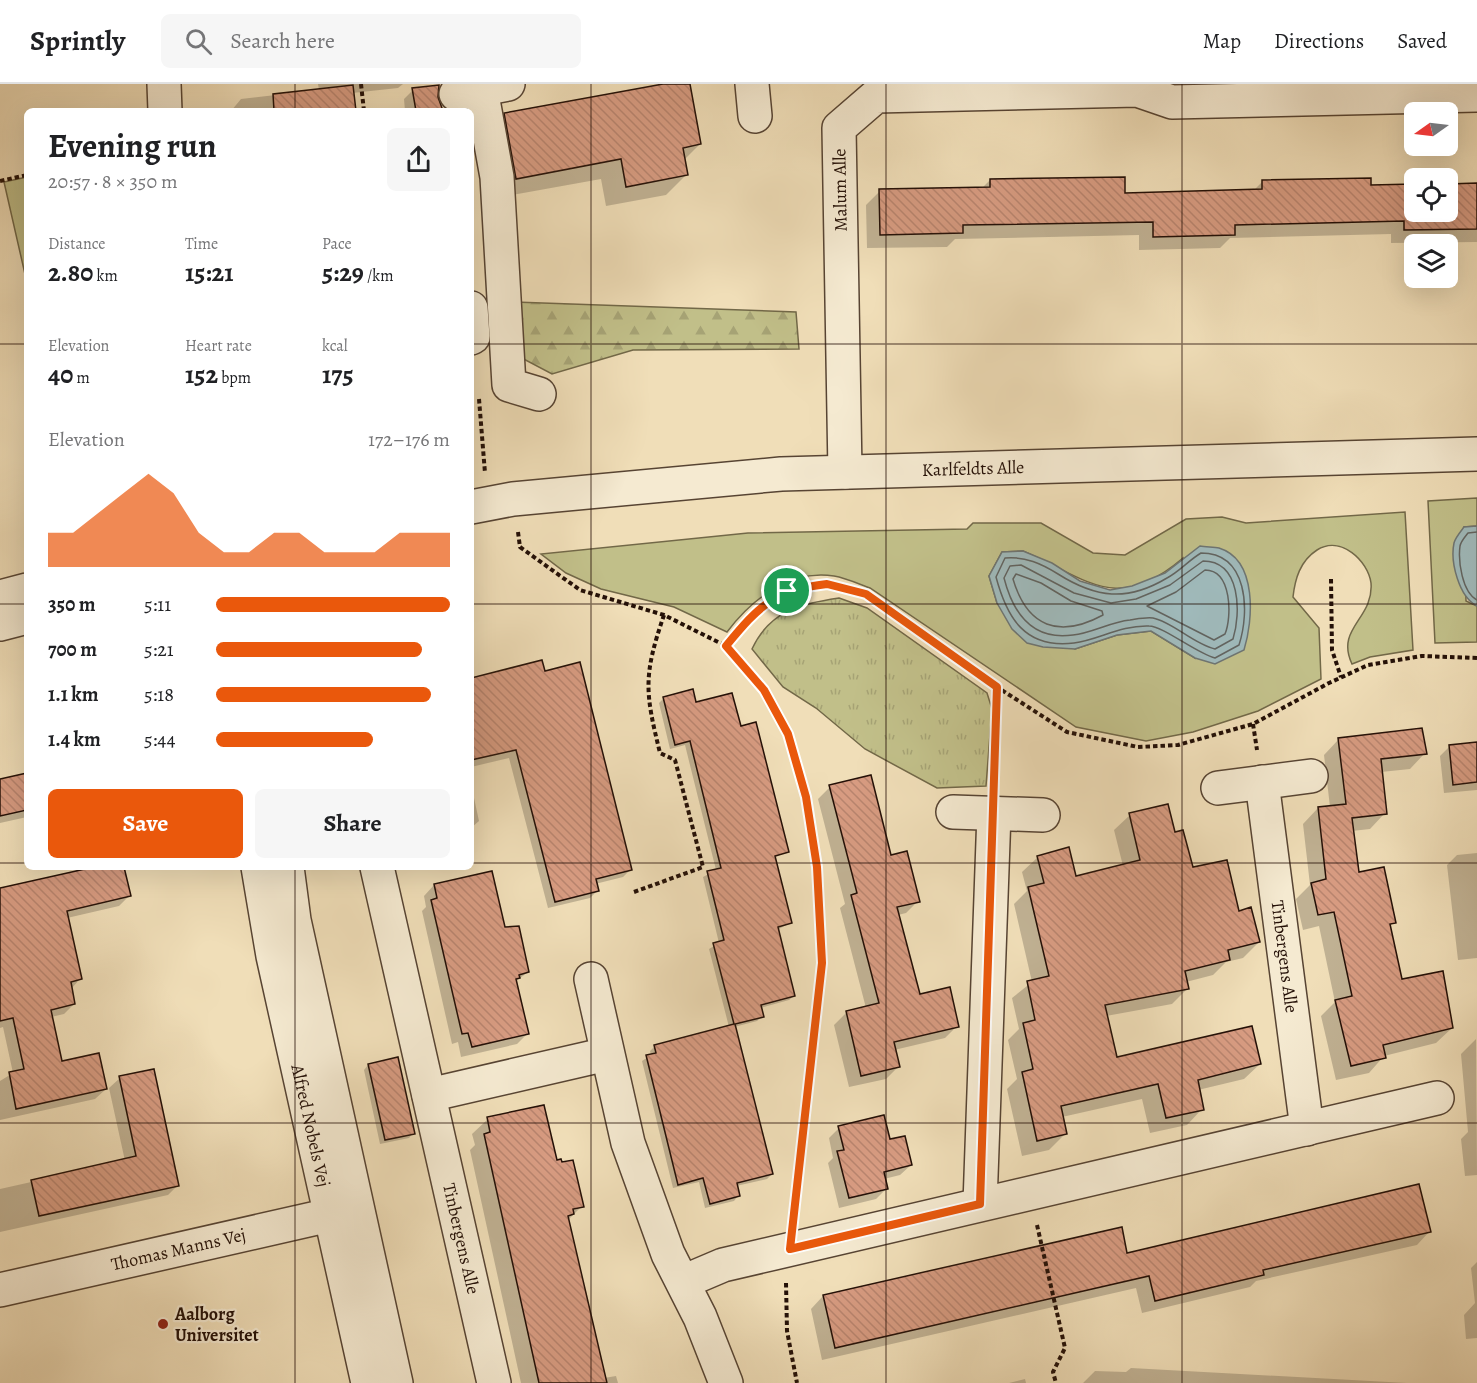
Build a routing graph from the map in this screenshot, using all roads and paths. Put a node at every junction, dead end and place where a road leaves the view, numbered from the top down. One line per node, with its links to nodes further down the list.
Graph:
1 (164, 84): 6 (street)
2 (361, 84): 7 (path)
3 (752, 84): 8 (street)
4 (472, 93): 11 (street)
5 (1477, 95): 14 (street, Malum Alle)
6 (165, 108)
7 (364, 108)
8 (755, 116)
9 (24, 176): 10 (path)
10 (0, 181)
11 (539, 394)
12 (478, 396): 15 (path)
13 (1477, 454): 14 (street, Karlfeldts Alle)
14 (845, 472): 15 (street, Karlfeldts Alle)
15 (490, 503): 19 (path)
16 (1331, 579): 24 (path)
17 (24, 591): 18 (street)
18 (0, 597)
19 (664, 615): 22 (path); 35 (path)
20 (24, 618): 21 (street)
21 (0, 624)
22 (726, 646): 25 (path); 44 (path)
23 (1477, 658): 24 (path)
24 (1341, 677): 25 (path)
25 (997, 687): 30 (path)
26 (1311, 776): 27 (street)
27 (1262, 782): 28 (street); 40 (street, Tinbergens Alle)
28 (1218, 788)
29 (953, 812): 30 (street)
30 (994, 813): 31 (street); 42 (street)
31 (1043, 815)
32 (259, 870): 43 (street, Alfred Nobels Vej)
33 (287, 870): 43 (street, Alfred Nobels Vej)
34 (378, 870): 38 (street, Tinbergens Alle)
35 (634, 892)
36 (591, 979): 37 (street)
37 (607, 1054): 38 (street); 45 (street)
38 (429, 1095): 49 (street, Tinbergens Alle)
39 (1437, 1098): 40 (street)
40 (1307, 1129): 41 (street)
41 (1030, 1193): 42 (street); 52 (path)
42 (980, 1204): 44 (street)
43 (344, 1212): 46 (street, Thomas Manns Vej); 47 (street, Alfred Nobels Vej); 48 (street, Alfred Nobels Vej)
44 (790, 1249): 45 (street); 51 (path)
45 (683, 1282): 50 (street)
46 (0, 1290)
47 (368, 1383)
48 (396, 1383)
49 (494, 1383)
50 (726, 1383)
51 (797, 1383)
52 (1056, 1383)

